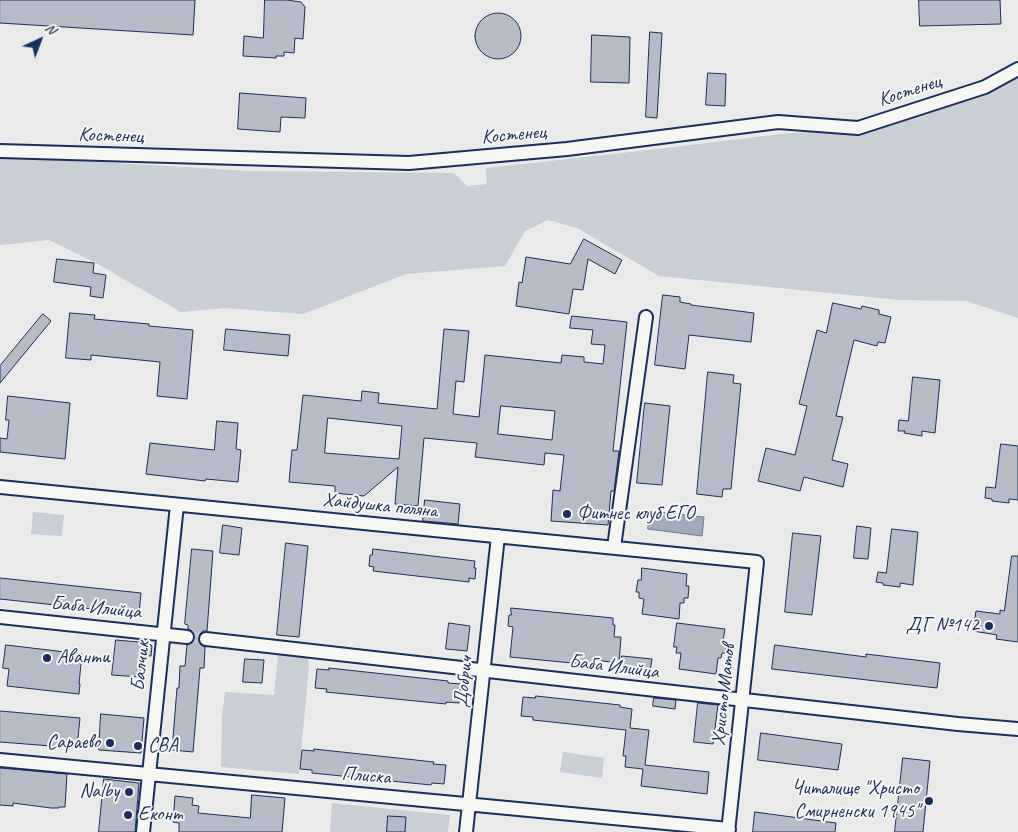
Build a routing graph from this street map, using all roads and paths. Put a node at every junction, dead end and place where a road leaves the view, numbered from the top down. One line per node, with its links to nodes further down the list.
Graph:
1 (1018, 69): 2 (street, Костенец)
2 (0, 151)
3 (646, 317): 7 (street)
4 (0, 487): 5 (street, Хайдушка поляна)
5 (177, 505): 6 (street, Хайдушка поляна); 10 (street, Балчик)
6 (498, 536): 7 (street, Хайдушка поляна); 13 (street, Добрич)
7 (614, 548): 8 (street, Хайдушка поляна)
8 (757, 562): 14 (street, Христо Матов)
9 (0, 617): 10 (street, Баба Илийца)
10 (164, 634): 11 (street, Баба Илийца); 17 (street, Балчик)
11 (187, 637)
12 (206, 639): 13 (street, Баба Илийца)
13 (484, 670): 14 (street, Баба Илийца); 18 (street, Добрич)
14 (743, 700): 15 (street, Баба Илийца); 19 (street, Христо Матов)
15 (1018, 730)
16 (0, 760): 17 (street, Плиска)
17 (149, 774): 18 (street, Плиска); 20 (street, Балчик)
18 (469, 804): 19 (street, Плиска); 21 (street, Добрич)
19 (729, 830)
20 (144, 832)
21 (466, 832)

